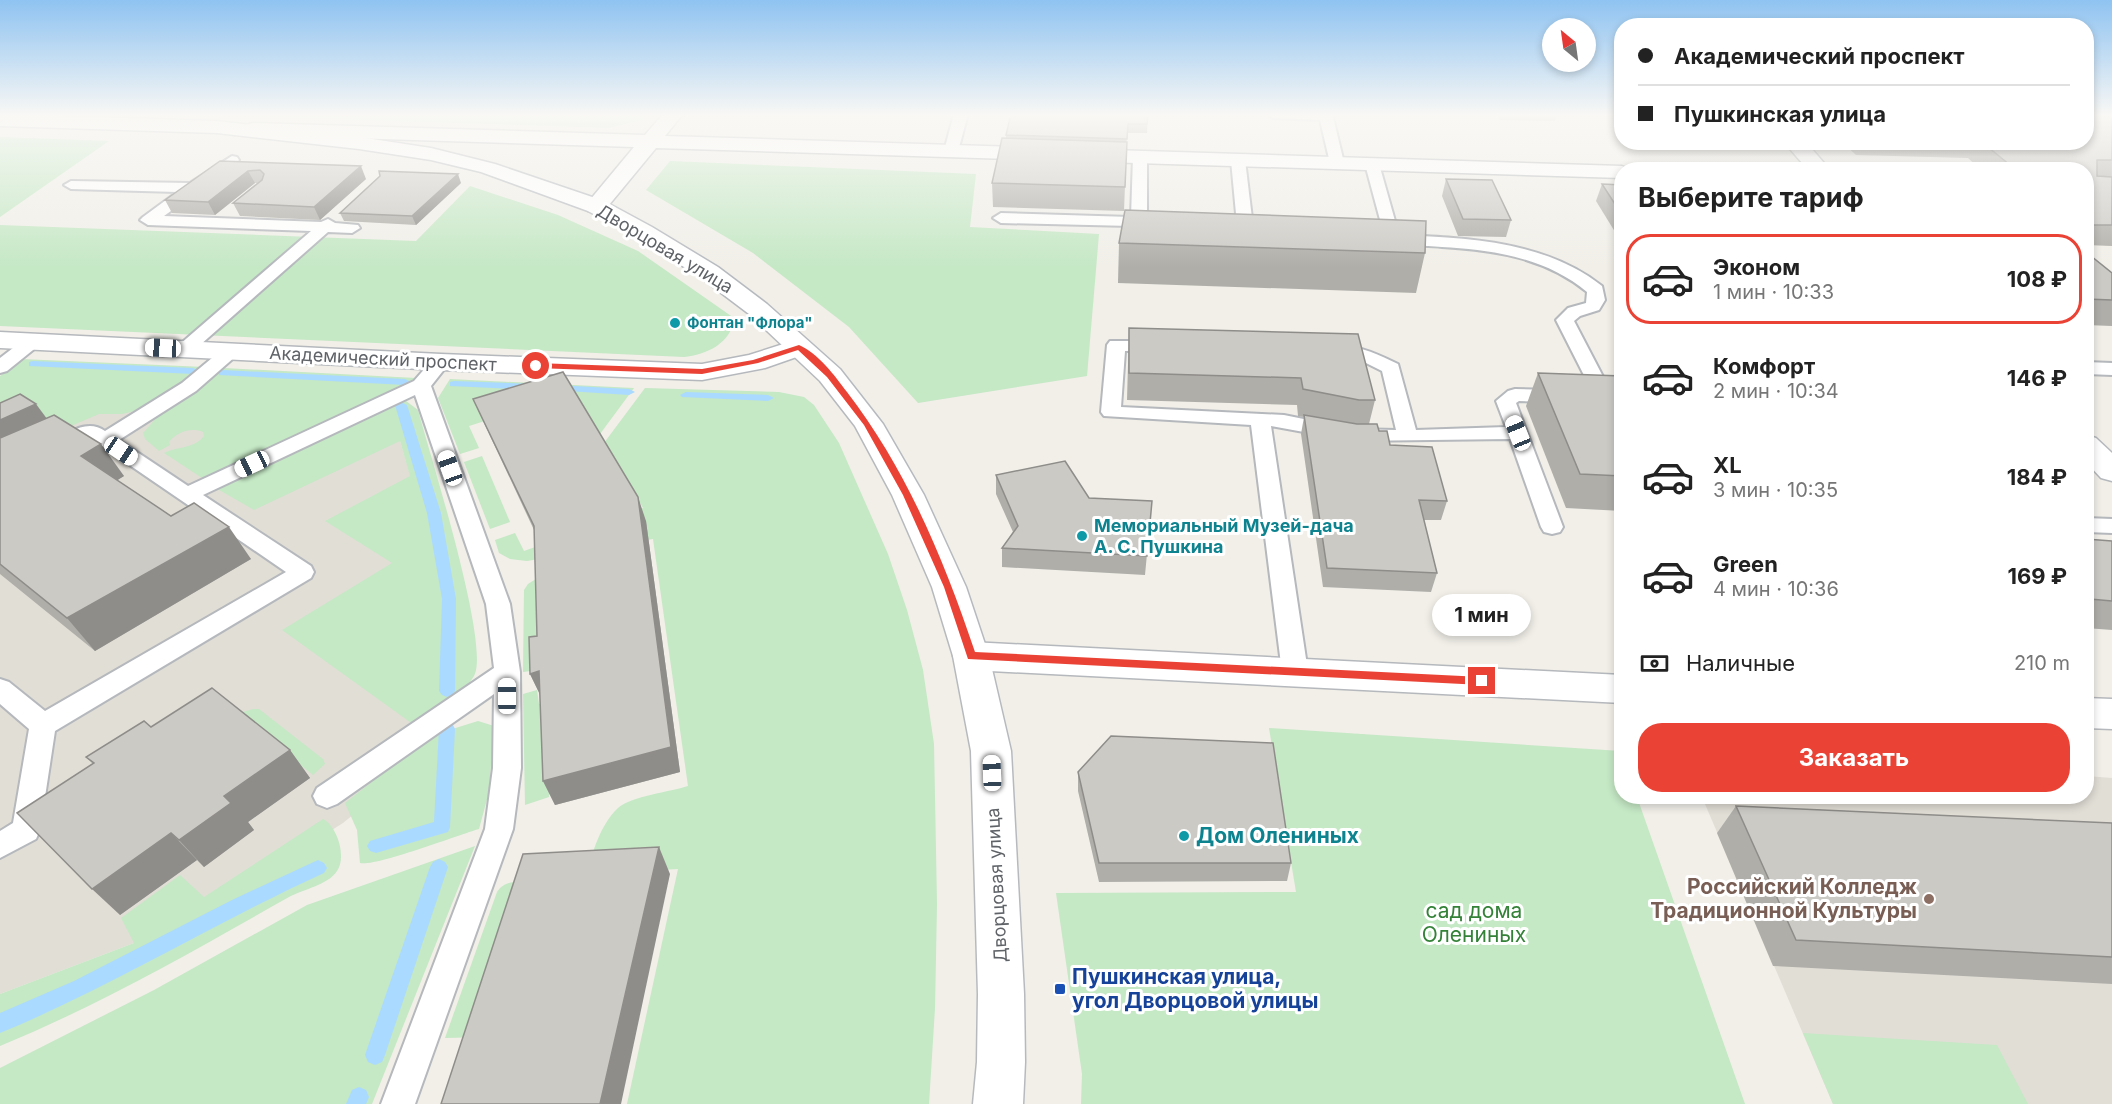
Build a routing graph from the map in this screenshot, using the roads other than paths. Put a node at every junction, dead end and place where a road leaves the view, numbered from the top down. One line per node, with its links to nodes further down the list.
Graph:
1 (1372, 165): 33 (lane)
2 (224, 166): 12 (lane)
3 (478, 166): 9 (street, Дворцовая улица)
4 (486, 166): 9 (street)
5 (630, 166): 13 (street)
6 (1140, 166): 16 (lane)
7 (1239, 166): 20 (lane)
8 (1391, 166): 10 (street)
9 (488, 168): 13 (street, Дворцовая улица)
10 (1614, 172)
11 (71, 185): 12 (lane)
12 (193, 188): 17 (lane)
13 (596, 206): 24 (street, Дворцовая улица)
14 (235, 209): 17 (lane)
15 (341, 213): 18 (lane)
16 (1001, 218)
17 (218, 223): 18 (lane)
18 (324, 227): 19 (lane); 25 (lane)
19 (352, 228)
20 (1246, 235)
21 (0, 340): 22 (street, Академический проспект)
22 (32, 342): 25 (street, Академический проспект); 29 (lane)
23 (1174, 346): 34 (lane)
24 (799, 347): 28 (street, Академический проспект); 45 (street, Дворцовая улица)
25 (185, 349): 27 (street, Академический проспект)
26 (1313, 351): 36 (lane)
27 (230, 352): 28 (street, Академический проспект); 37 (lane)
28 (441, 362): 32 (lane)
29 (0, 367)
30 (2094, 368): 31 (lane)
31 (2112, 369)
32 (421, 385): 41 (lane); 46 (lane)
33 (1613, 398): 35 (lane)
34 (1260, 420): 36 (lane); 47 (lane)
35 (1518, 433): 36 (lane); 44 (lane)
36 (1408, 436)
37 (105, 440): 39 (lane); 41 (lane)
38 (2094, 452): 40 (street)
39 (40, 455)
40 (2112, 471)
41 (186, 495): 52 (lane)
42 (2094, 525): 43 (lane)
43 (2112, 526)
44 (1552, 527)
45 (971, 656): 47 (street); 56 (street, Дворцовая улица)
46 (507, 672): 53 (lane); 55 (lane)
47 (1295, 672): 48 (street)
48 (1614, 688)
49 (0, 689): 52 (lane)
50 (2094, 713): 51 (street)
51 (2112, 714)
52 (44, 725): 54 (lane)
53 (327, 796)
54 (0, 846)
55 (398, 1104)
56 (998, 1104)

